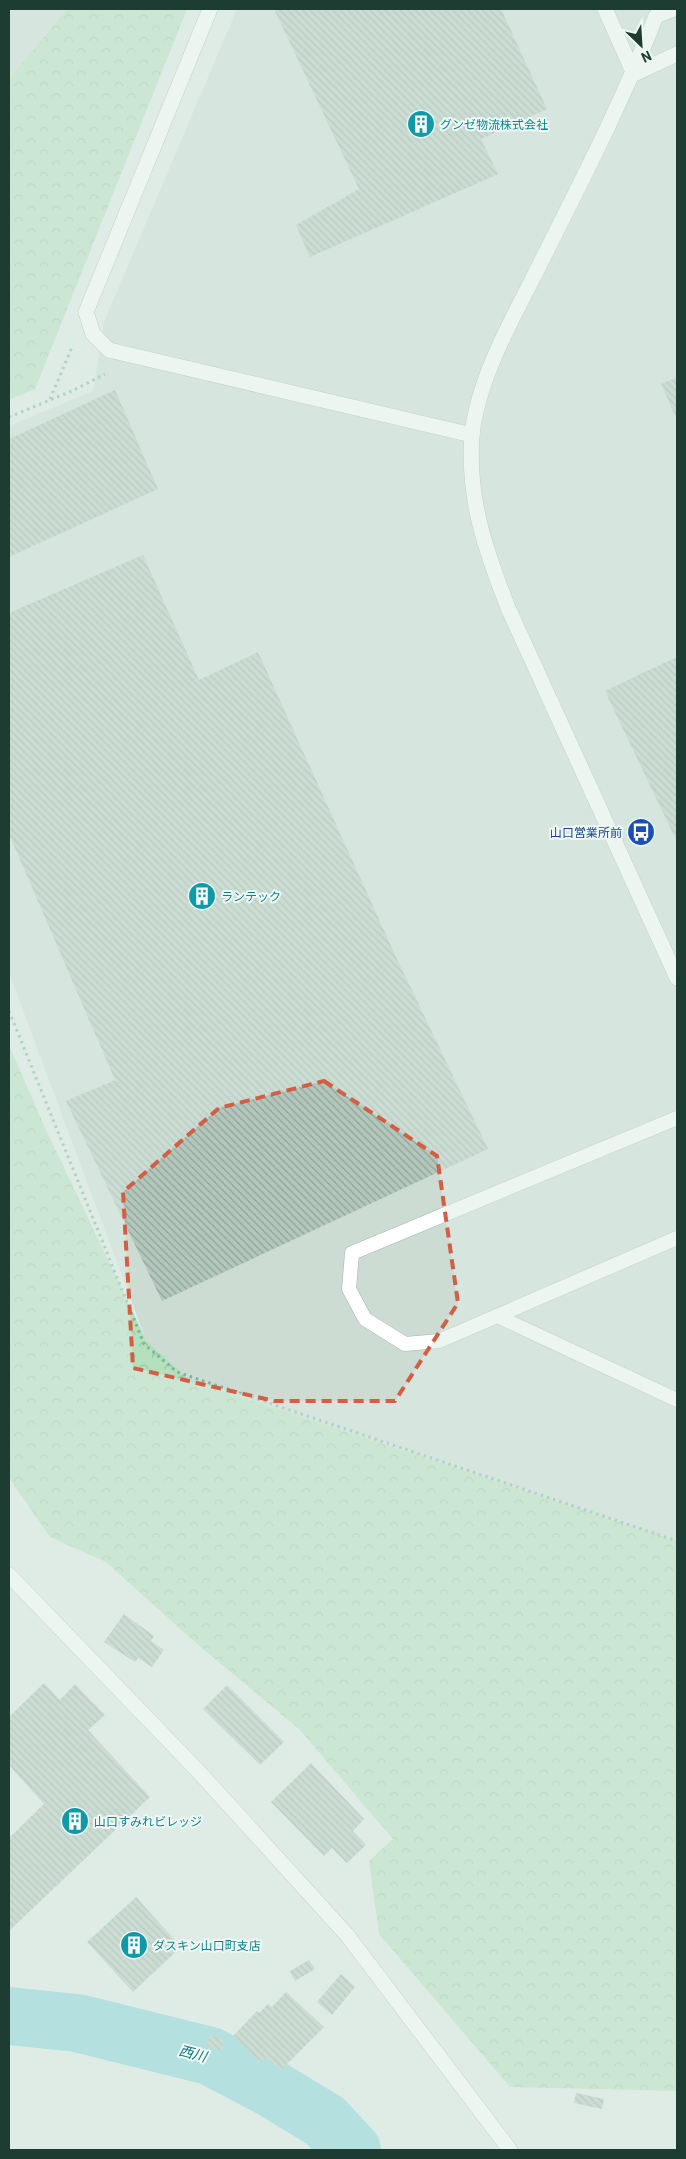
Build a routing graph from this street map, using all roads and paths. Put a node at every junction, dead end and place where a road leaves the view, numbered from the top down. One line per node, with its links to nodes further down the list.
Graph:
1 (210, 9): 7 (street)
2 (606, 9): 6 (street)
3 (674, 9): 4 (street)
4 (654, 12): 6 (street)
5 (677, 54): 6 (street)
6 (634, 74): 11 (street)
7 (86, 312): 8 (street); 9 (path)
8 (139, 357): 9 (path); 11 (street)
9 (50, 400): 10 (path)
10 (9, 417)
11 (472, 436): 12 (street)
12 (677, 978)
13 (9, 1011): 18 (path)
14 (677, 1118): 16 (lane)
15 (677, 1238): 16 (lane)
16 (497, 1316): 17 (lane)
17 (677, 1400)
18 (677, 1541)
19 (9, 1575): 20 (street)
20 (510, 2150)

